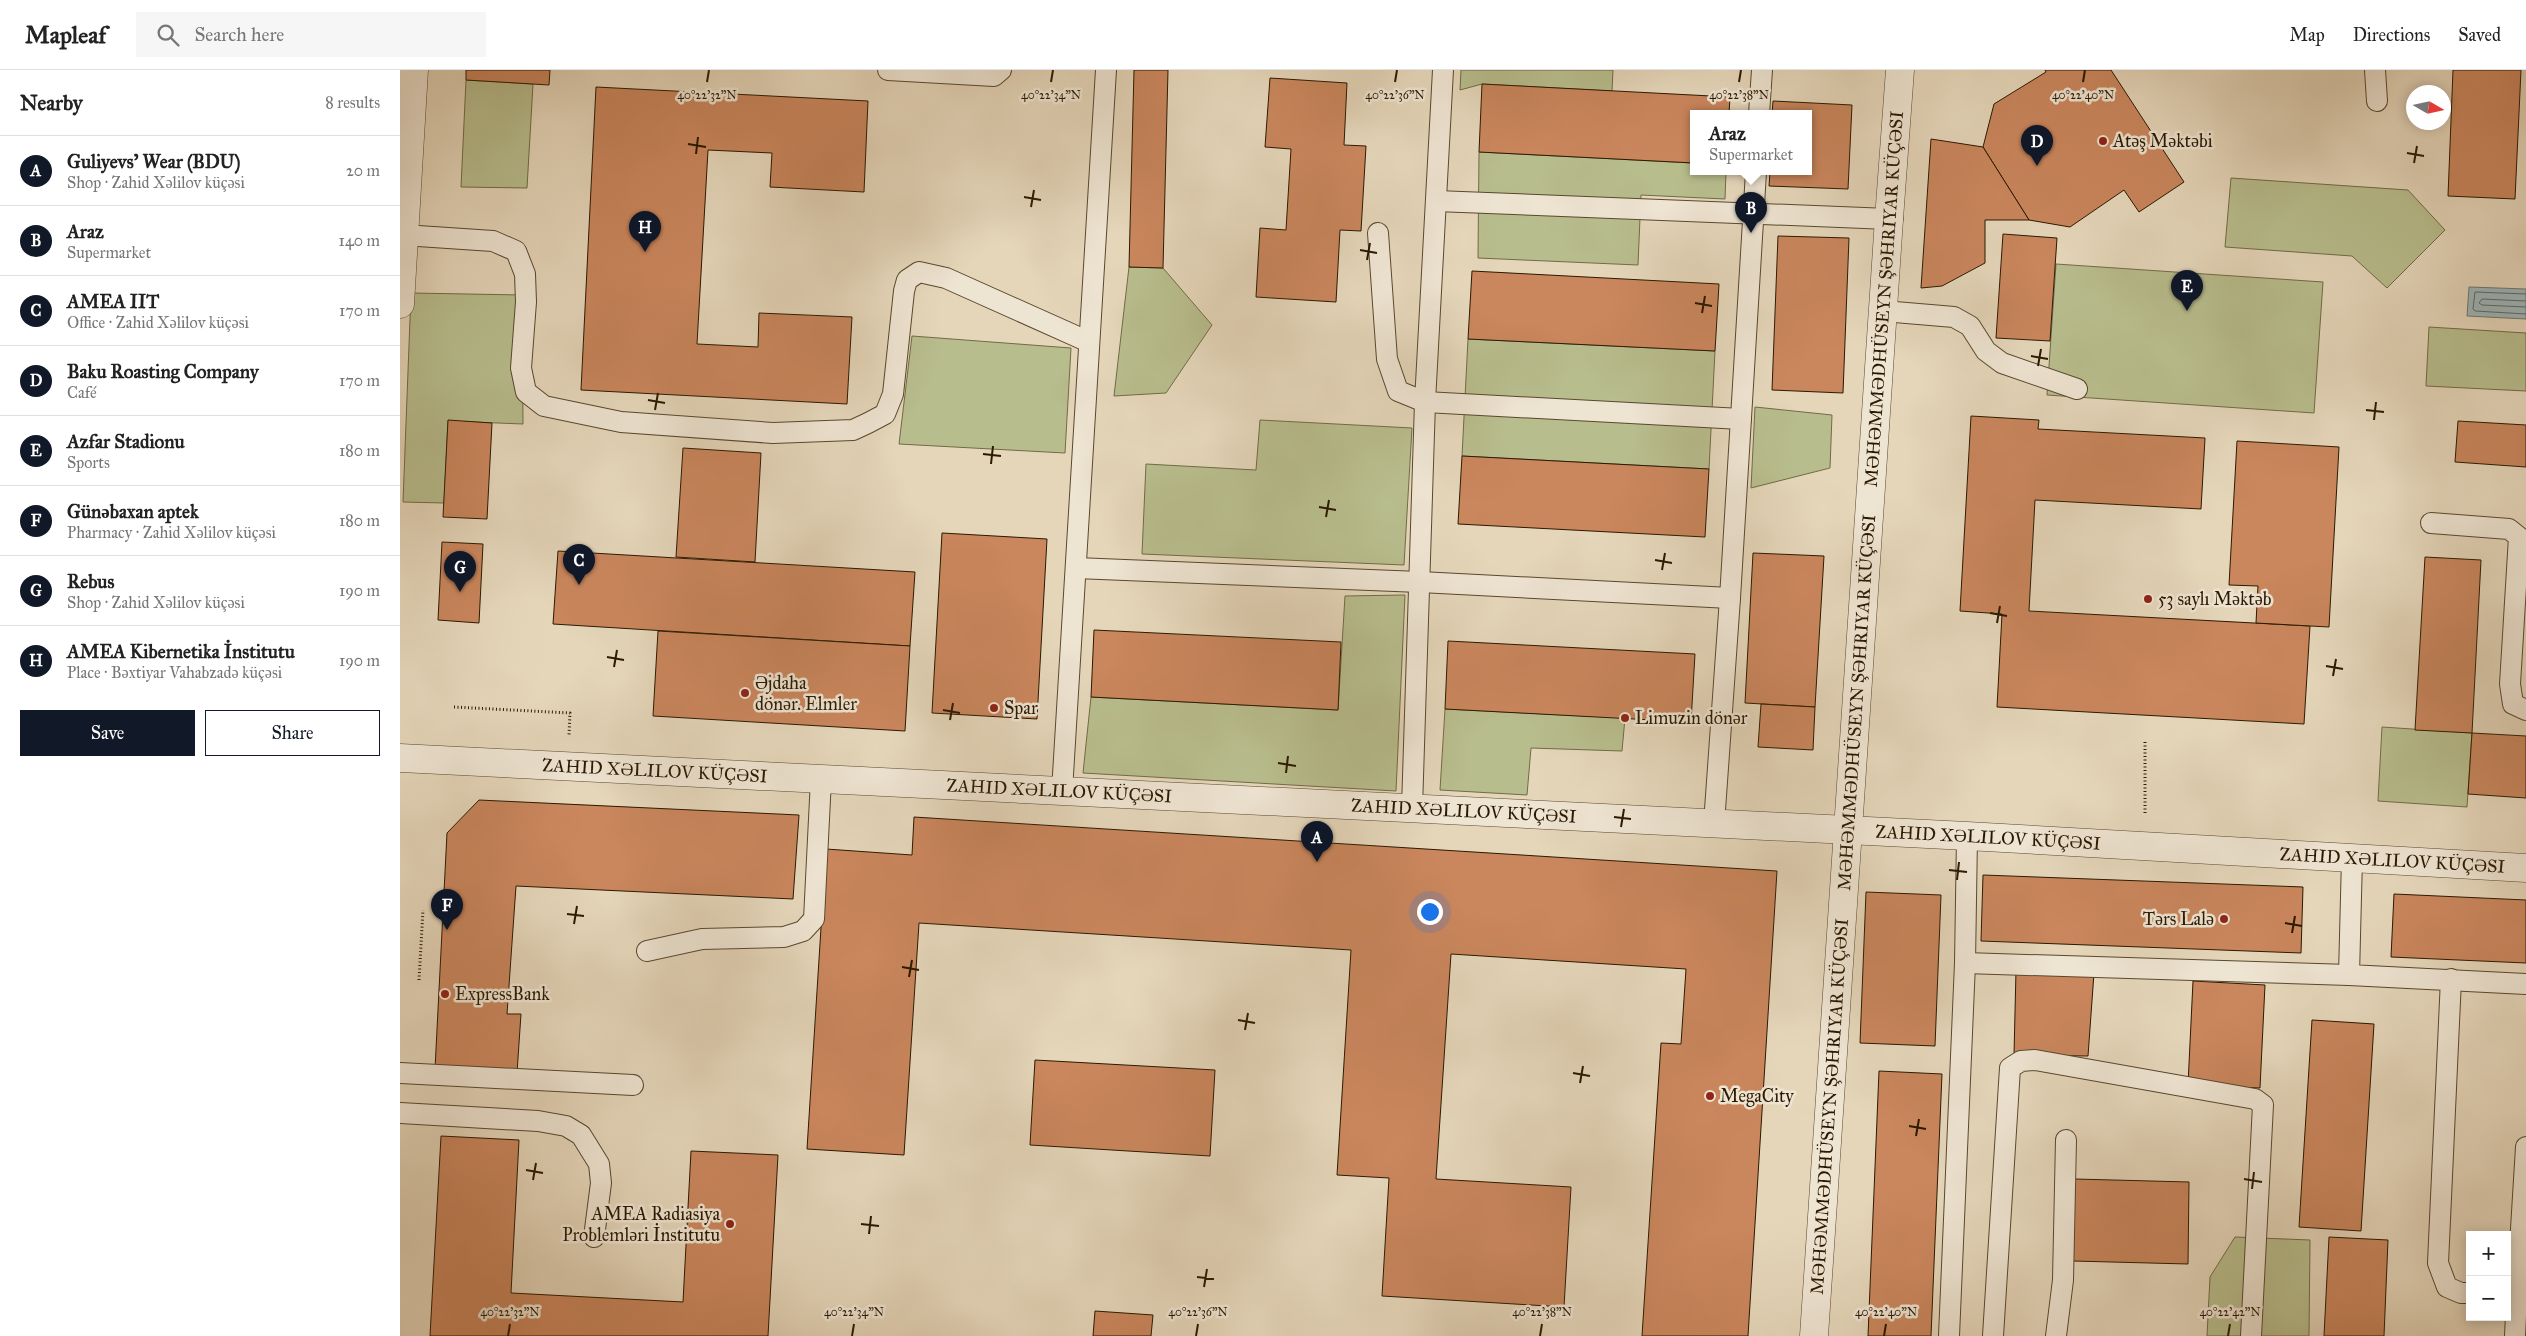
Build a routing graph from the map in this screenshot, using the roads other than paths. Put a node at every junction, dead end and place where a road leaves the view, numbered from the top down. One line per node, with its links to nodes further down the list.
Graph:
1 (414, 70): 16 (street)
2 (888, 70): 3 (lane)
3 (1001, 70)
4 (1106, 70): 19 (lane)
5 (1443, 70): 12 (lane)
6 (1762, 70): 10 (lane)
7 (1900, 70): 14 (street, MƏHƏMMƏDHÜSEYN ŞƏHRIYAR KÜÇƏSI)
8 (2375, 70): 9 (lane)
9 (2377, 101)
10 (1759, 110)
11 (1756, 175): 13 (lane)
12 (1436, 202): 13 (lane); 21 (lane)
13 (1754, 214): 14 (lane); 22 (lane)
14 (1889, 219): 18 (street, MƏHƏMMƏDHÜSEYN ŞƏHRIYAR KÜÇƏSI)
15 (1378, 233): 21 (lane)
16 (403, 235): 17 (street); 19 (lane)
17 (400, 304)
18 (1883, 311): 20 (lane); 34 (street, MƏHƏMMƏDHÜSEYN ŞƏHRIYAR KÜÇƏSI)
19 (1089, 342): 24 (lane)
20 (2077, 390)
21 (1425, 402): 22 (lane); 25 (lane)
22 (1741, 419): 27 (lane)
23 (2431, 523): 26 (lane)
24 (1076, 568): 25 (lane); 31 (lane)
25 (1420, 582): 27 (lane); 32 (lane)
26 (2521, 596): 28 (lane)
27 (1730, 598): 33 (lane)
28 (2526, 710)
29 (400, 758): 30 (street, ZAHID XƏLILOV KÜÇƏSI)
30 (821, 779): 31 (street, ZAHID XƏLILOV KÜÇƏSI); 38 (lane)
31 (1062, 791): 32 (street, ZAHID XƏLILOV KÜÇƏSI)
32 (1412, 808): 33 (street, ZAHID XƏLILOV KÜÇƏSI)
33 (1714, 824): 34 (street, ZAHID XƏLILOV KÜÇƏSI)
34 (1848, 831): 35 (street, ZAHID XƏLILOV KÜÇƏSI); 51 (street, MƏHƏMMƏDHÜSEYN ŞƏHRIYAR KÜÇƏSI)
35 (1967, 836): 36 (street, ZAHID XƏLILOV KÜÇƏSI); 39 (lane)
36 (2352, 858): 37 (street, ZAHID XƏLILOV KÜÇƏSI); 40 (lane)
37 (2526, 868)
38 (647, 951)
39 (1965, 963): 40 (lane); 52 (lane)
40 (2349, 975): 41 (lane)
41 (2451, 979): 42 (lane); 49 (lane)
42 (2526, 984)
43 (400, 1072): 44 (lane)
44 (633, 1085)
45 (400, 1113): 48 (lane)
46 (2066, 1140): 54 (lane)
47 (2526, 1147): 50 (lane)
48 (594, 1237)
49 (2466, 1293)
50 (2512, 1294): 56 (lane)
51 (1814, 1336)
52 (1949, 1336)
53 (1993, 1336): 55 (lane)
54 (2056, 1336)
55 (2251, 1336)
56 (2515, 1336)

